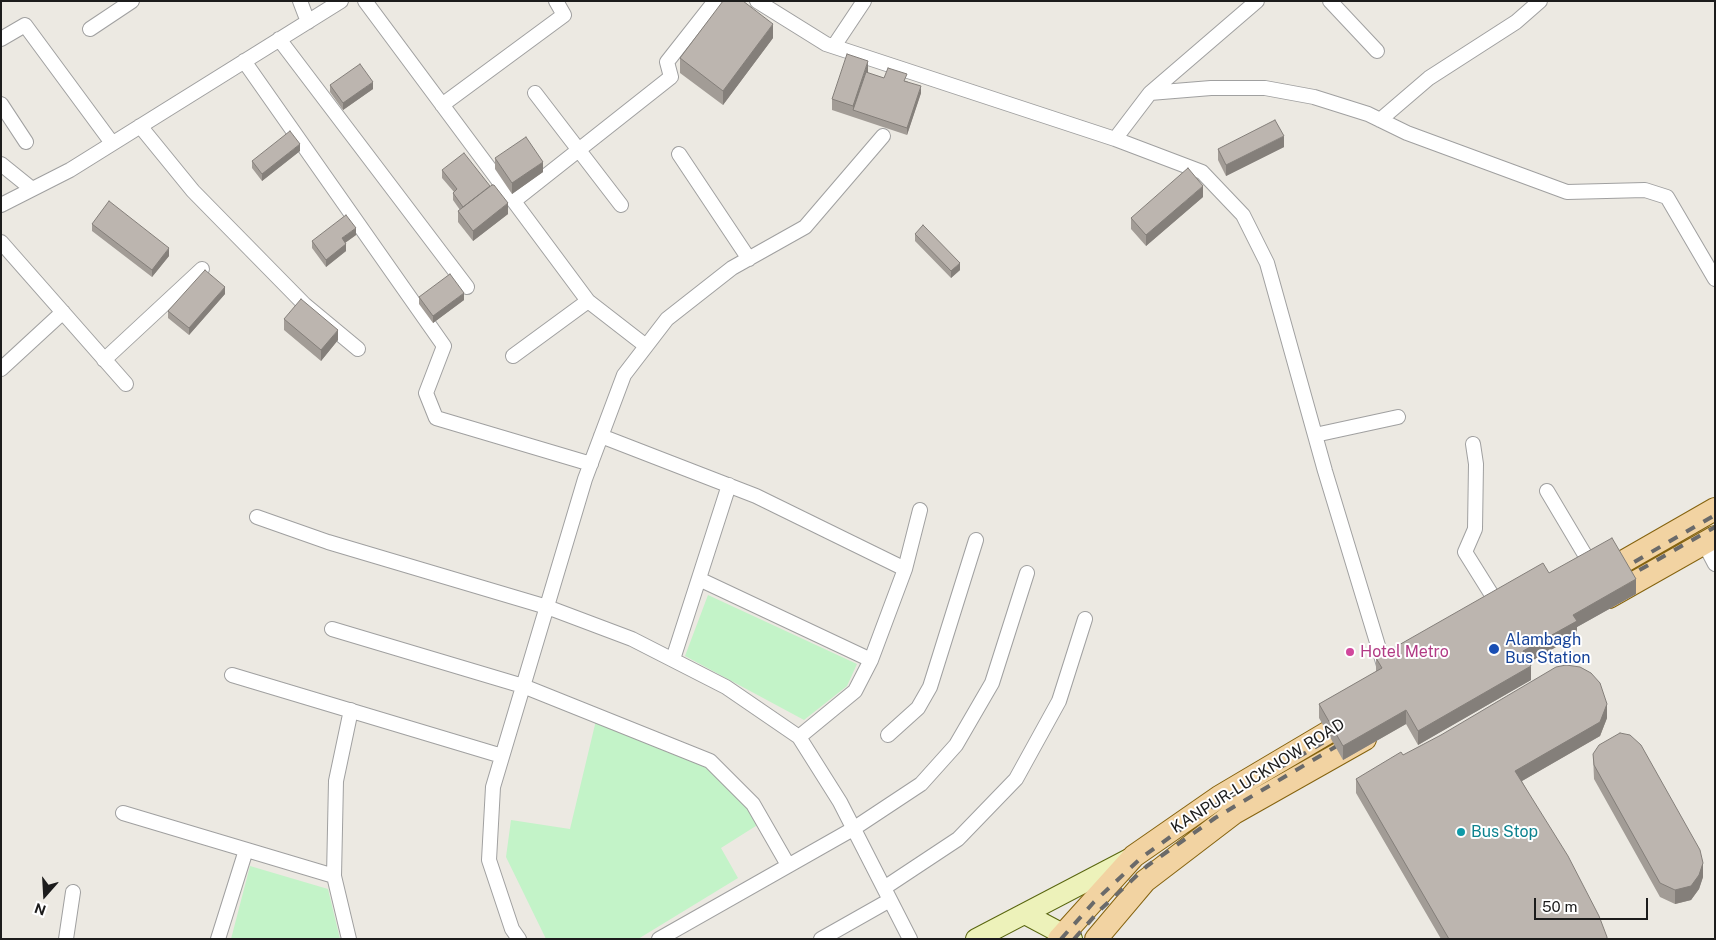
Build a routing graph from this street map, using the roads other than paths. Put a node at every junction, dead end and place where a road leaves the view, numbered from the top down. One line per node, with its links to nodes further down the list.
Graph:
1 (132, 1): 13 (street)
2 (300, 1): 12 (street)
3 (341, 1): 12 (street)
4 (366, 1): 22 (street)
5 (556, 1): 22 (street)
6 (715, 1): 29 (street)
7 (757, 1): 16 (street)
8 (864, 1): 16 (street)
9 (1257, 1): 20 (street)
10 (1330, 1): 17 (street)
11 (1540, 1): 23 (street)
12 (308, 22): 14 (street)
13 (90, 29)
14 (279, 39): 18 (street); 40 (street)
15 (1, 40): 28 (street)
16 (834, 46): 26 (street)
17 (1377, 51)
18 (244, 61): 24 (street); 53 (street)
19 (535, 93): 29 (street)
20 (1150, 93): 23 (street); 26 (street)
21 (1, 104): 27 (street)
22 (442, 105): 33 (street)
23 (1380, 120): 39 (street)
24 (140, 126): 28 (street); 44 (street)
25 (883, 136): 37 (street)
26 (1115, 139): 50 (street)
27 (26, 142)
28 (112, 144): 32 (street)
29 (579, 150): 33 (street); 35 (street)
30 (679, 154): 37 (street)
31 (1, 164): 32 (street)
32 (32, 189): 34 (street)
33 (514, 201): 41 (street)
34 (1, 205)
35 (621, 205)
36 (1, 242): 42 (street)
37 (749, 259): 43 (street)
38 (202, 269): 46 (street)
39 (1715, 279)
40 (467, 287)
41 (588, 301): 43 (street); 45 (street)
42 (63, 312): 46 (street); 47 (street)
43 (646, 346): 51 (street)
44 (358, 349)
45 (512, 356)
46 (104, 360): 48 (street)
47 (1, 369)
48 (126, 384)
49 (1398, 417): 50 (street)
50 (1315, 435): 74 (street)
51 (601, 436): 53 (street); 54 (street)
52 (1473, 444): 68 (street)
53 (591, 464): 66 (street)
54 (729, 485): 62 (street); 64 (street)
55 (1548, 492): 65 (street)
56 (1715, 509): 65 (main road)
57 (920, 510): 62 (street)
58 (257, 517): 66 (street)
59 (976, 540): 79 (street)
60 (1710, 540): 61 (street); 67 (main road)
61 (1715, 564)
62 (905, 569): 72 (street)
63 (1027, 573): 83 (street)
64 (700, 580): 71 (street); 72 (street)
65 (1590, 582)
66 (547, 607): 71 (street); 75 (street)
67 (1590, 608)
68 (1506, 618)
69 (1085, 619): 89 (street)
70 (332, 629): 75 (street)
71 (673, 659): 80 (street)
72 (871, 660): 80 (street)
73 (232, 674): 77 (street)
74 (1390, 685)
75 (523, 686): 81 (street); 86 (street)
76 (1368, 709): 85 (main road, KANPUR-LUCKNOW ROAD)
77 (351, 710): 81 (street); 87 (street)
78 (1381, 730): 100 (main road, KANPUR-LUCKNOW ROAD)
79 (888, 735)
80 (799, 737): 83 (street)
81 (502, 756): 95 (street)
82 (123, 812): 84 (street)
83 (853, 829): 86 (street); 89 (street)
84 (246, 850): 87 (street); 93 (street)
85 (1134, 856): 90 (main road); 91 (main road, KANPUR-LUCKNOW ROAD)
86 (788, 865): 96 (street)
87 (334, 876): 94 (street)
88 (73, 892): 92 (street)
89 (887, 894): 97 (street); 98 (street)
90 (1025, 914): 91 (main road); 99 (main road)
91 (1065, 937)
92 (66, 939)
93 (218, 939)
94 (349, 939)
95 (519, 939)
96 (659, 939)
97 (820, 939)
98 (910, 939)
99 (976, 939)
100 (1096, 939)

